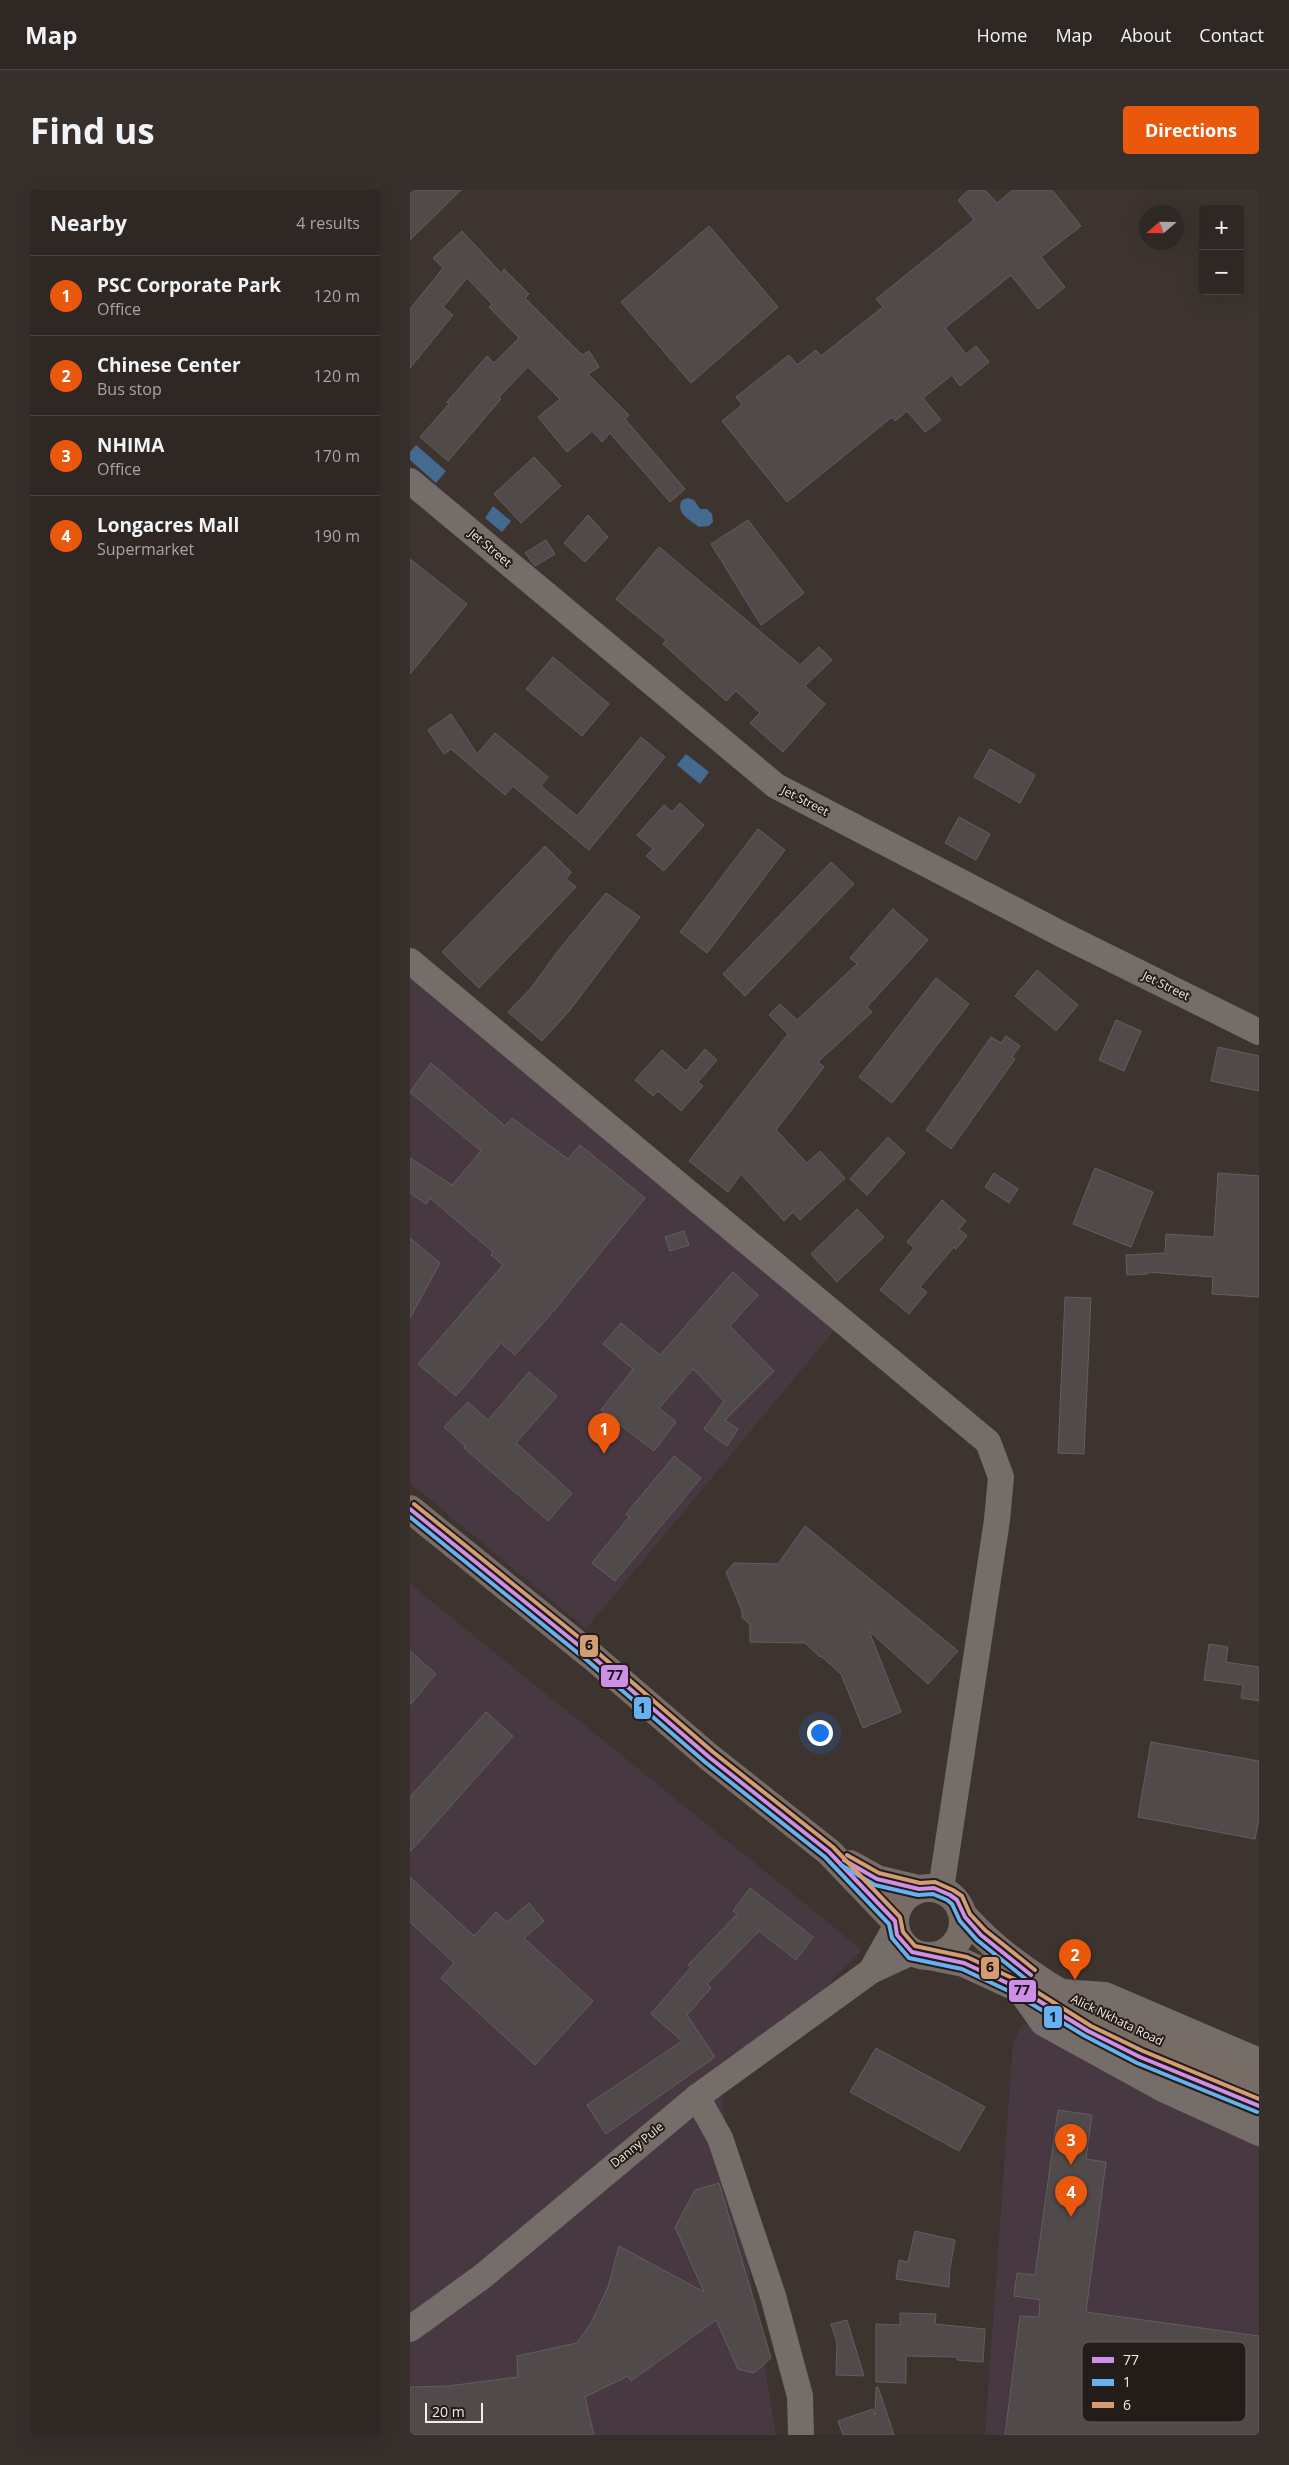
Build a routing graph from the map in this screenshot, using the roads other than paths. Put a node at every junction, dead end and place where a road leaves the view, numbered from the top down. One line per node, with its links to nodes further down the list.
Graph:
1 (410, 481): 3 (street, Jet Street)
2 (410, 961): 6 (street)
3 (1259, 1032)
4 (410, 1509): 5 (main road)
5 (829, 1852): 6 (main road); 8 (main road)
6 (930, 1889): 7 (main road); 8 (main road)
7 (965, 1917): 9 (main road); 12 (main road, Alick Nkhata Road)
8 (895, 1924): 9 (main road); 10 (street, Danny Pule)
9 (921, 1954): 10 (street, Danny Pule); 11 (main road, Alick Nkhata Road)
10 (871, 1971): 15 (street, Danny Pule)
11 (1018, 1988): 16 (main road, Alick Nkhata Road); 17 (street, Alick Nkhata Road)
12 (1062, 1992): 13 (street); 14 (main road, Alick Nkhata Road)
13 (1259, 2061)
14 (1259, 2082)
15 (697, 2096): 18 (street, Danny Pule); 19 (street)
16 (1259, 2106)
17 (1259, 2133)
18 (410, 2329)
19 (801, 2435)

